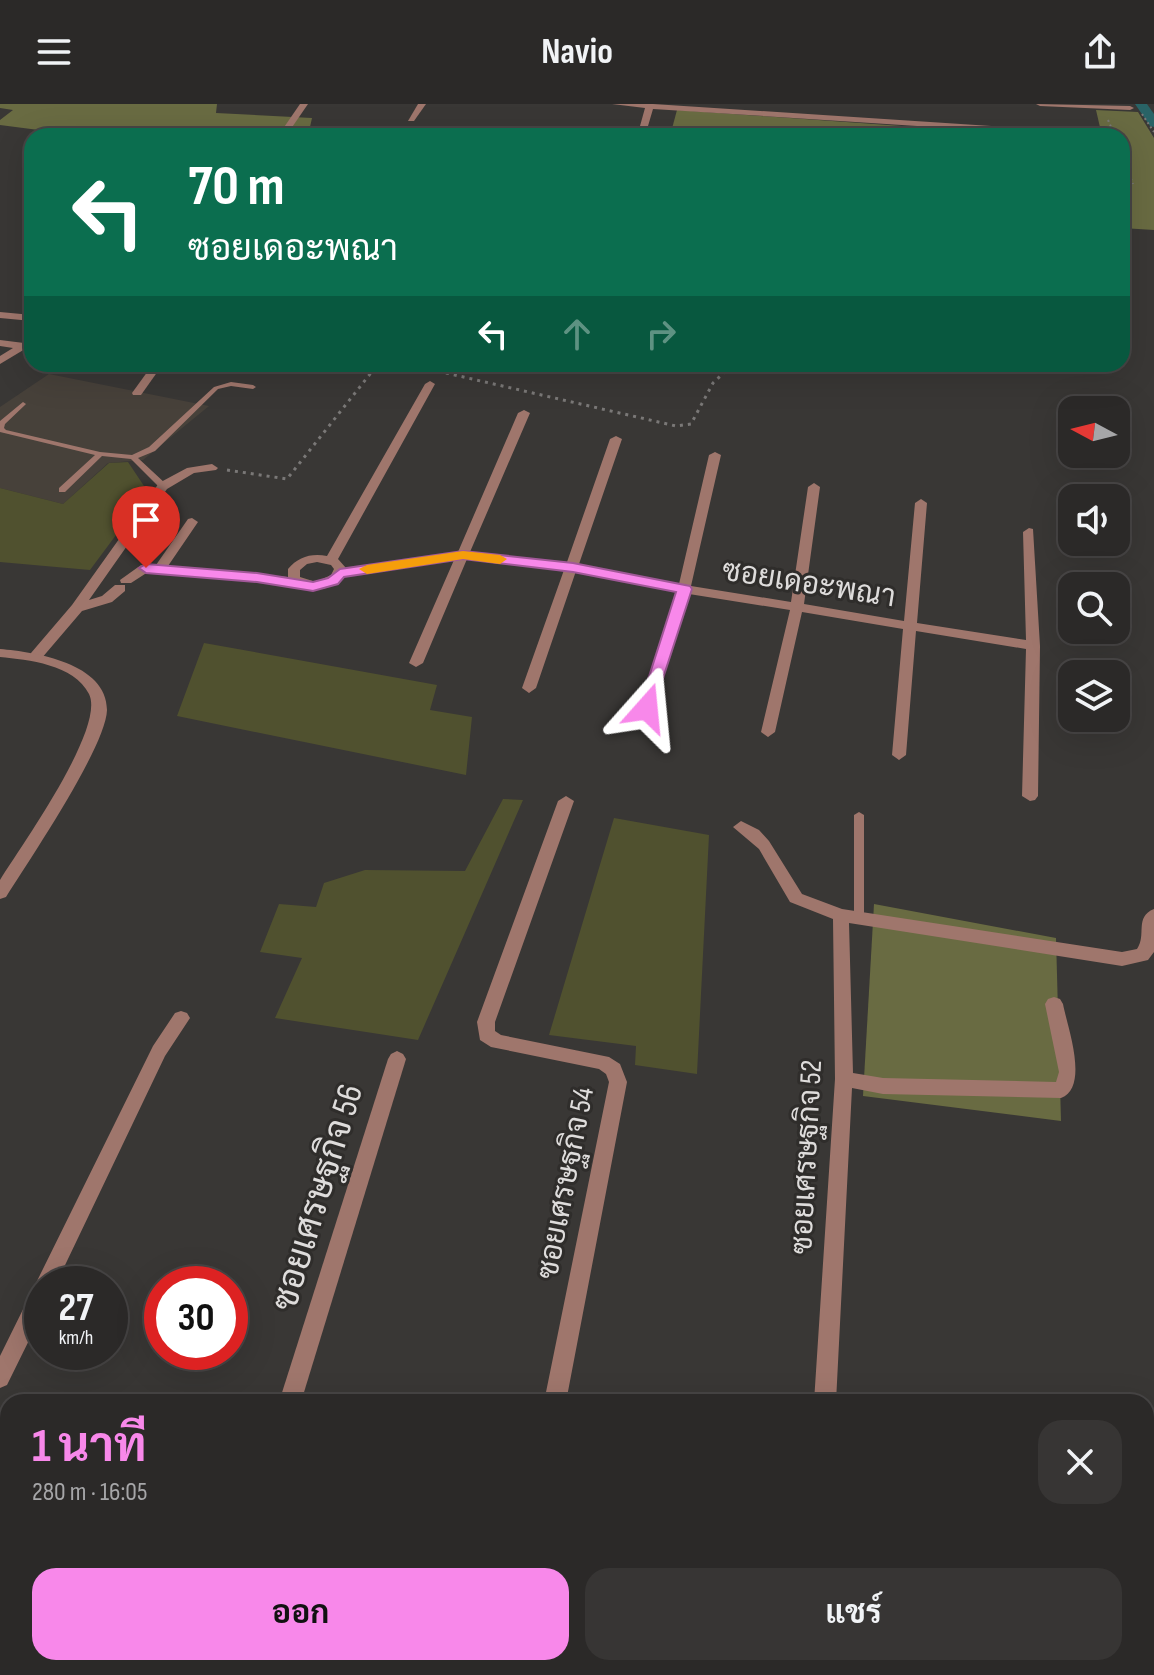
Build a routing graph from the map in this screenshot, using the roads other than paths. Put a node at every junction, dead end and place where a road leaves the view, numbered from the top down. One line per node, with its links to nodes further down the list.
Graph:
1 (304, 104): 9 (street)
2 (422, 104): 7 (street)
3 (616, 104): 5 (street)
4 (1040, 104): 6 (street)
5 (650, 106): 8 (street); 10 (street)
6 (1130, 108)
7 (411, 119)
8 (644, 126)
9 (288, 128)
10 (989, 128)
11 (0, 315): 12 (street)
12 (24, 317)
13 (0, 343): 14 (street)
14 (24, 346)
15 (24, 349): 16 (street)
16 (0, 361)
17 (152, 372): 20 (street)
18 (430, 384): 35 (street)
19 (253, 387): 26 (lane)
20 (137, 393)
21 (23, 404): 24 (lane)
22 (524, 413): 34 (street)
23 (616, 439): 36 (street)
24 (100, 454): 26 (lane); 30 (lane)
25 (715, 455): 40 (street)
26 (133, 457): 28 (lane)
27 (212, 468): 28 (street)
28 (163, 486): 42 (street)
29 (814, 487): 41 (street)
30 (62, 490)
31 (921, 503): 43 (street)
32 (192, 522): 37 (street)
33 (1029, 532): 44 (street)
34 (463, 555): 36 (street, ซอยเดอะพณา); 38 (street, ซอยเดอะพณา); 47 (street)
35 (331, 560): 38 (street); 39 (street)
36 (573, 567): 40 (street, ซอยเดอะพณา); 48 (street)
37 (160, 569): 39 (street, ซอยเดอะพณา); 42 (street, ซอยเดอะพณา)
38 (340, 573): 39 (street, ซอยเดอะพณา)
39 (298, 582)
40 (684, 589): 41 (street, ซอยเดอะพณา); 49 (street)
41 (797, 607): 43 (street, ซอยเดอะพณา); 50 (street)
42 (77, 608): 46 (street)
43 (912, 627): 44 (street, ซอยเดอะพณา); 51 (street)
44 (1033, 646): 52 (street)
45 (0, 653): 46 (street)
46 (36, 656): 56 (street)
47 (416, 663)
48 (529, 688)
49 (647, 708)
50 (768, 732)
51 (899, 755)
52 (1030, 796)
53 (566, 801): 67 (street, ซอยเศรษฐกิจ 54)
54 (859, 815): 58 (lane)
55 (741, 827): 58 (street)
56 (0, 893)
57 (1154, 915): 58 (street)
58 (850, 916): 62 (street, ซอยเศรษฐกิจ 52)
59 (1054, 1004): 62 (street)
60 (181, 1018): 63 (street)
61 (397, 1059): 66 (street, ซอยเศรษฐกิจ 56)
62 (844, 1079): 68 (street, ซอยเศรษฐกิจ 52)
63 (55, 1266)
64 (24, 1329): 65 (street)
65 (0, 1378)
66 (292, 1394)
67 (557, 1394)
68 (825, 1394)

